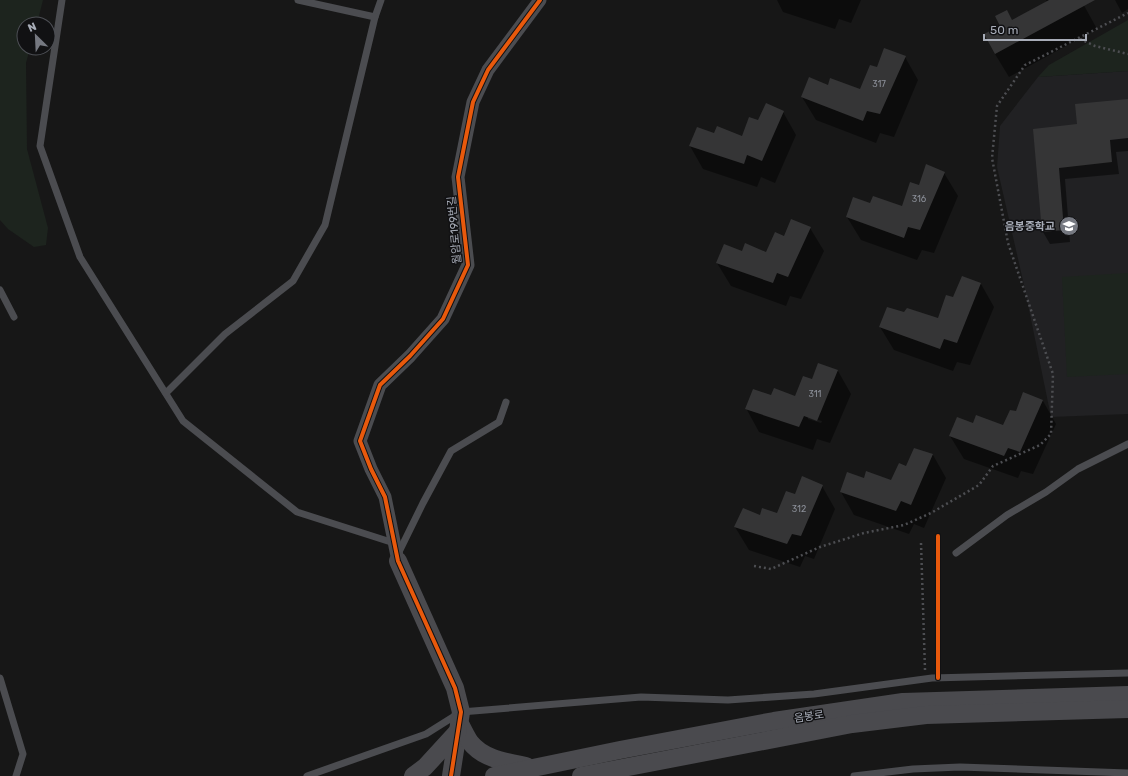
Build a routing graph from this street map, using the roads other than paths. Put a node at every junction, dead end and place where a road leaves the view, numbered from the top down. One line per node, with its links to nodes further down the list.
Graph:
1 (62, 0): 8 (lane)
2 (298, 0): 5 (lane)
3 (380, 0): 5 (lane)
4 (540, 0): 11 (street, 월암로199번길)
5 (375, 17): 8 (lane)
6 (0, 290): 7 (lane)
7 (14, 317)
8 (166, 393): 11 (lane)
9 (506, 402): 11 (lane)
10 (1128, 444): 12 (lane)
11 (396, 553): 17 (main road)
12 (956, 553)
13 (1128, 673): 17 (lane)
14 (0, 678): 20 (lane)
15 (1128, 695): 18 (main road, 음봉로)
16 (1128, 709): 26 (main road, 음봉로)
17 (459, 727): 18 (main road); 21 (lane); 22 (main road); 23 (main road); 24 (main road)
18 (537, 767): 25 (main road, 음봉로)
19 (1128, 773): 27 (lane)
20 (16, 776)
21 (307, 776)
22 (413, 776)
23 (451, 776)
24 (462, 776)
25 (494, 776)
26 (581, 776)
27 (854, 776)

